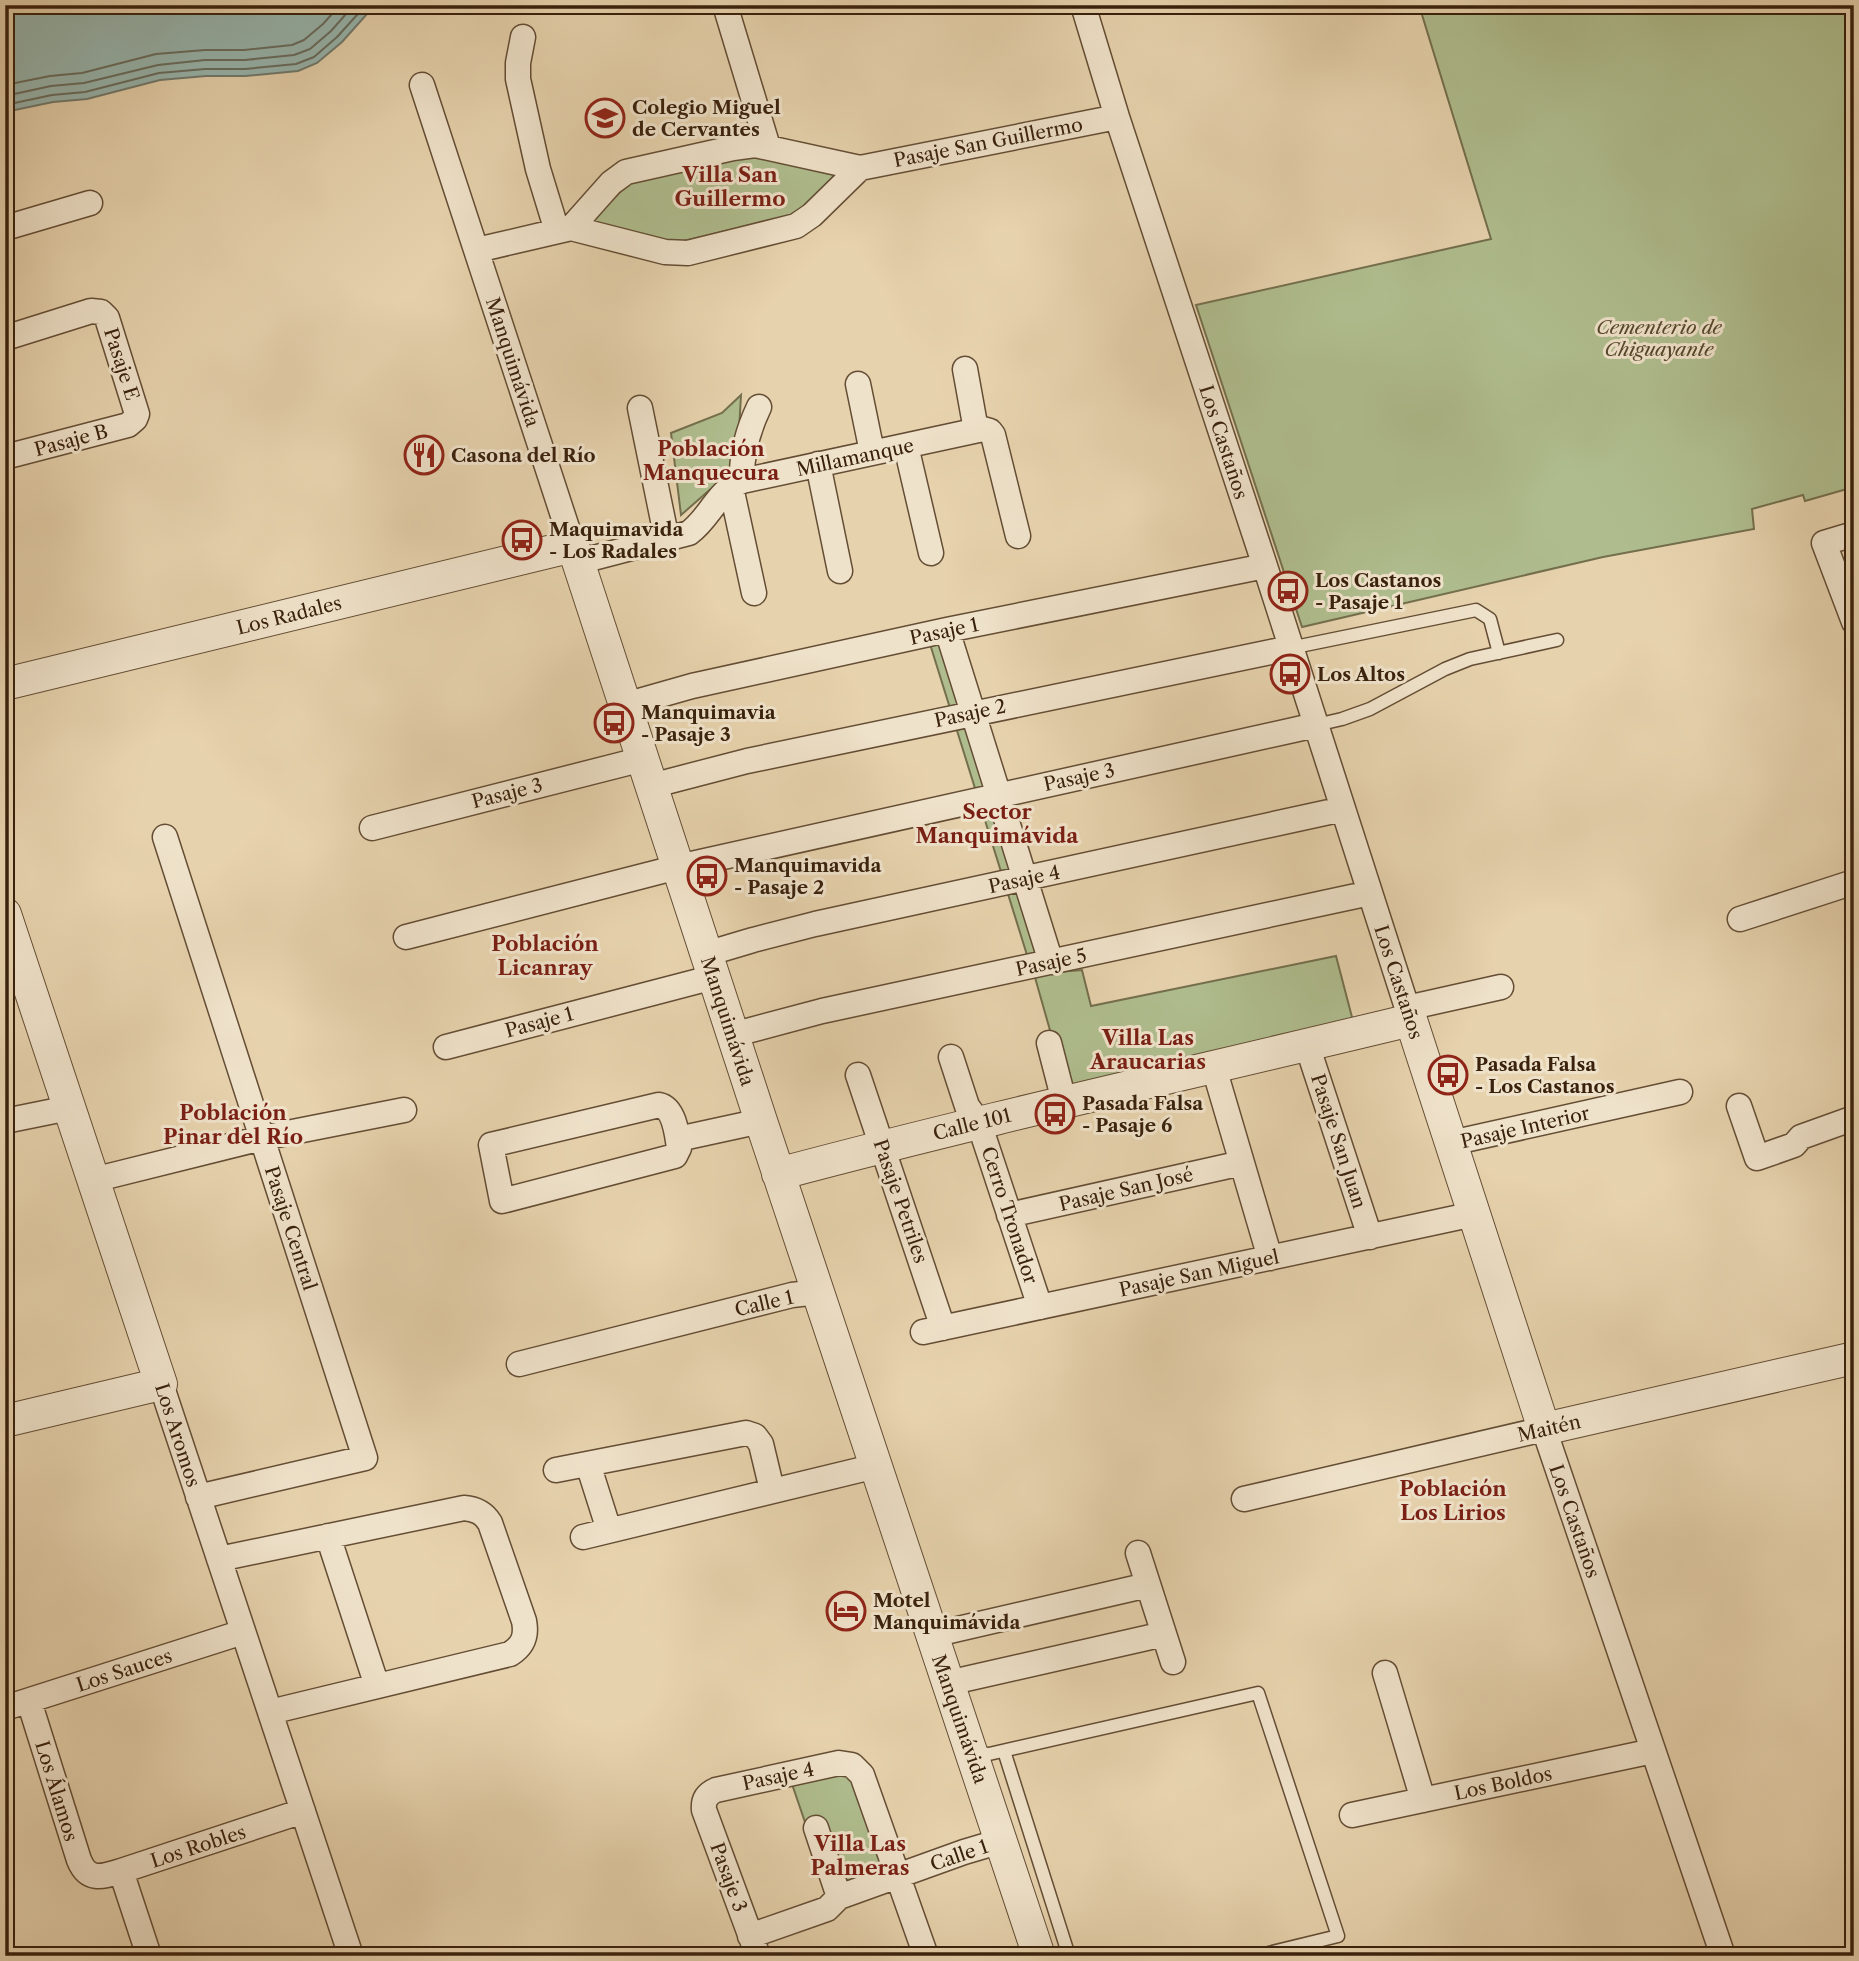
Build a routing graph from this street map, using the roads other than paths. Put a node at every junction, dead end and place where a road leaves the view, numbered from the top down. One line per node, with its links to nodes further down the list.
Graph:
1 (724, 5): 6 (street)
2 (1083, 5): 5 (street, Los Castaños)
3 (523, 37): 10 (street)
4 (422, 85): 11 (street, Manquimávida)
5 (1117, 117): 7 (street, Pasaje San Guillermo); 29 (street, Los Castaños)
6 (768, 148): 7 (street, Pasaje San Guillermo); 10 (street, Pasaje San Guillermo)
7 (860, 168): 10 (street)
8 (90, 203): 9 (street)
9 (5, 228)
10 (564, 230): 11 (street)
11 (477, 250): 27 (street, Manquimávida)
12 (5, 338): 17 (street, Pasaje E)
13 (965, 369): 18 (street)
14 (858, 384): 20 (street)
15 (759, 407): 23 (street)
16 (640, 408): 26 (street)
17 (135, 419): 21 (street, Pasaje B)
18 (983, 430): 19 (street, Millamanque); 25 (street)
19 (906, 446): 20 (street, Millamanque); 28 (street)
20 (873, 452): 22 (street, Millamanque)
21 (5, 457)
22 (818, 464): 23 (street, Millamanque); 30 (street)
23 (736, 484): 26 (street); 31 (street)
24 (1854, 534): 32 (street)
25 (1018, 537)
26 (667, 540): 27 (street)
27 (576, 554): 37 (street, Los Radales); 38 (street, Manquimávida)
28 (931, 554)
29 (1265, 566): 33 (street, Pasaje 1); 35 (street, Los Castaños)
30 (840, 571)
31 (754, 593)
32 (1854, 622)
33 (947, 630): 38 (street, Pasaje 1); 39 (street)
34 (1557, 640): 36 (lane)
35 (1290, 648): 36 (lane); 39 (street, Pasaje 2); 40 (street, Los Castaños)
36 (1499, 653): 40 (lane)
37 (5, 684)
38 (625, 705): 41 (street, Manquimávida)
39 (973, 713): 41 (street, Pasaje 2); 42 (street)
40 (1316, 725): 42 (street, Pasaje 3); 43 (street, Los Castaños)
41 (647, 772): 44 (street, Pasaje 3); 46 (street, Manquimávida)
42 (998, 795): 46 (street, Pasaje 3); 47 (street)
43 (1343, 809): 47 (street, Pasaje 4); 49 (street, Los Castaños)
44 (372, 828)
45 (164, 837): 73 (street, Pasaje Central)
46 (678, 867): 52 (street); 54 (street, Manquimávida)
47 (1024, 879): 53 (street); 54 (street, Pasaje 4)
48 (1854, 882): 51 (street)
49 (1370, 893): 53 (street, Pasaje 5); 56 (street, Los Castaños)
50 (5, 914): 67 (street, Los Aromos)
51 (1740, 919)
52 (407, 937)
53 (1051, 962): 57 (street, Pasaje 5)
54 (710, 966): 57 (street, Manquimávida); 60 (street, Pasaje 1)
55 (1501, 987): 56 (street)
56 (1409, 1014): 59 (street, Calle 101); 75 (street, Los Castaños)
57 (732, 1035): 71 (street, Manquimávida)
58 (1049, 1043): 65 (street)
59 (1307, 1045): 62 (street, Calle 101); 82 (street, Pasaje San Juan)
60 (446, 1047)
61 (951, 1057): 72 (street, Cerro Tronador)
62 (1214, 1068): 65 (street, Calle 101); 77 (street)
63 (858, 1074): 76 (street, Pasaje Petriles)
64 (1680, 1091): 75 (street, Pasaje Interior)
65 (1064, 1101): 72 (street, Calle 101)
66 (1739, 1106): 69 (street)
67 (69, 1108): 70 (street); 79 (street, Los Aromos)
68 (404, 1110): 73 (street)
69 (1854, 1118)
70 (5, 1121)
71 (761, 1121): 74 (street); 78 (street, Manquimávida)
72 (979, 1123): 76 (street, Calle 101); 81 (street, Cerro Tronador)
73 (262, 1138): 79 (street); 96 (street, Pasaje Central)
74 (678, 1139): 74 (street)
75 (1451, 1143): 80 (street, Los Castaños)
76 (882, 1146): 78 (street, Calle 101); 86 (street, Pasaje Petriles)
77 (1242, 1163): 81 (street, Pasaje San José); 83 (street)
78 (778, 1174): 84 (street, Manquimávida)
79 (93, 1180): 89 (street, Los Aromos)
80 (1474, 1214): 82 (street, Pasaje San Miguel); 91 (street, Los Castaños)
81 (1009, 1215): 85 (street, Cerro Tronador)
82 (1370, 1237): 83 (street, Pasaje San Miguel)
83 (1270, 1258): 85 (street, Pasaje San Miguel)
84 (818, 1292): 88 (street, Calle 1); 93 (street, Manquimávida)
85 (1040, 1307): 86 (street, Pasaje San Miguel)
86 (933, 1330)
87 (1854, 1358): 91 (street, Maitén)
88 (519, 1364)
89 (161, 1384): 90 (street); 96 (street, Los Aromos)
90 (7, 1416)
91 (1544, 1429): 97 (street, Maitén); 114 (street, Los Castaños)
92 (588, 1464): 94 (street); 95 (street); 98 (street)
93 (876, 1466): 95 (street); 106 (street, Manquimávida)
94 (556, 1470)
95 (772, 1490): 98 (street)
96 (198, 1497): 102 (street, Los Aromos)
97 (1244, 1499)
98 (609, 1530): 100 (street)
99 (328, 1536): 102 (street); 110 (street); 110 (street)
100 (583, 1536)
101 (1138, 1553): 103 (street)
102 (219, 1559): 104 (street, Los Aromos)
103 (1148, 1585): 105 (street); 106 (street)
104 (243, 1632): 111 (street, Los Sauces); 112 (street, Los Aromos)
105 (1164, 1634): 107 (street); 109 (street)
106 (932, 1635): 109 (street, Manquimávida)
107 (1172, 1662)
108 (1385, 1673): 117 (street)
109 (948, 1683): 115 (street, Manquimávida)
110 (377, 1686): 112 (street)
111 (17, 1705): 123 (street, Los Álamos)
112 (270, 1712): 118 (street, Los Aromos)
113 (1004, 1751): 115 (lane); 131 (lane); 132 (lane)
114 (1653, 1751): 117 (street, Los Boldos); 133 (street, Los Castaños)
115 (972, 1753): 121 (street, Manquimávida)
116 (706, 1797): 124 (street, Pasaje 4); 126 (street, Pasaje 3)
117 (1423, 1800): 119 (street, Los Boldos)
118 (303, 1811): 122 (street, Los Robles); 128 (street, Los Aromos)
119 (1352, 1815)
120 (816, 1828): 125 (street)
121 (1001, 1841): 124 (street, Calle 1); 130 (street, Manquimávida)
122 (121, 1871): 123 (street, Los Robles); 127 (street)
123 (92, 1876)
124 (898, 1876): 125 (street, Calle 1); 129 (street)
125 (839, 1897): 126 (street)
126 (754, 1946)
127 (149, 1956)
128 (351, 1956)
129 (926, 1956)
130 (1040, 1956)
131 (1069, 1956)
132 (1256, 1956)
133 (1723, 1956)

